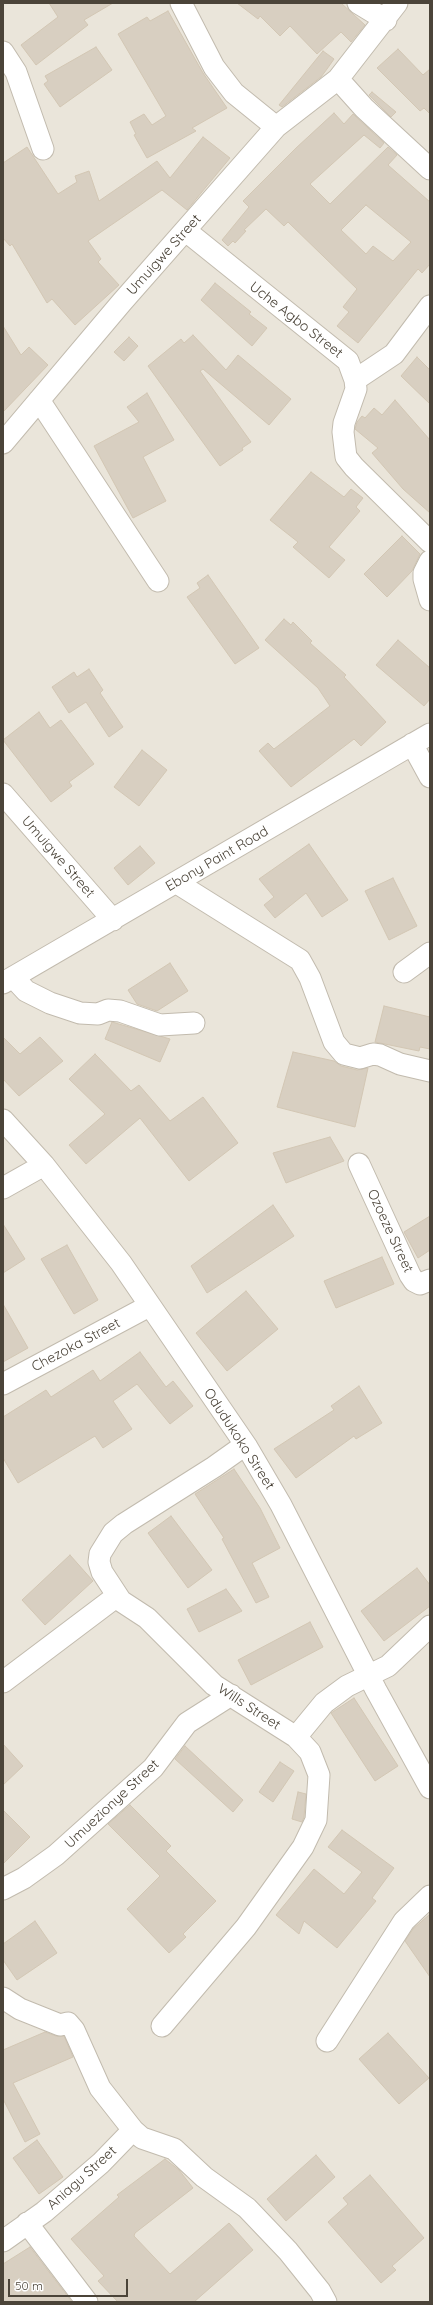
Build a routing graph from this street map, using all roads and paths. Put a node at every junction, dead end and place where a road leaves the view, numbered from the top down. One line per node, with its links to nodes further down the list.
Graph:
1 (181, 3): 6 (street)
2 (358, 3): 3 (street)
3 (392, 11): 5 (street, Umuigwe Street)
4 (3, 52): 7 (street)
5 (338, 79): 6 (street, Umuigwe Street); 8 (street)
6 (276, 127): 9 (street, Umuigwe Street)
7 (43, 150)
8 (430, 169)
9 (186, 231): 11 (street, Uche Agbo Street); 12 (street, Umuigwe Street)
10 (430, 306): 11 (street)
11 (355, 380): 14 (street, Uche Agbo Street)
12 (39, 400): 13 (street, Umuigwe Street); 16 (street)
13 (3, 443)
14 (430, 542)
15 (430, 561): 17 (street)
16 (158, 581)
17 (430, 600)
18 (430, 734): 19 (street, Ebony Paint Road)
19 (412, 744): 20 (street); 22 (street, Ebony Paint Road)
20 (430, 777)
21 (3, 794): 23 (street, Umuigwe Street)
22 (177, 883): 23 (street, Ebony Paint Road); 28 (street)
23 (114, 920): 26 (street, Ebony Paint Road)
24 (430, 953): 25 (street)
25 (404, 972)
26 (8, 980): 27 (street)
27 (194, 1023)
28 (430, 1071)
29 (3, 1120): 31 (street, Odudukoko Street)
30 (360, 1164): 33 (street, Ozoeze Street)
31 (44, 1165): 32 (street); 34 (street, Odudukoko Street)
32 (3, 1188)
33 (430, 1280)
34 (149, 1306): 35 (street, Chezoka Street); 36 (street, Odudukoko Street)
35 (3, 1384)
36 (245, 1445): 37 (street, Wills Street); 39 (street, Odudukoko Street)
37 (117, 1596): 40 (street); 41 (street, Wills Street)
38 (430, 1626): 39 (street)
39 (370, 1676): 42 (street); 43 (street, Odudukoko Street)
40 (3, 1682)
41 (231, 1695): 42 (street, Wills Street); 44 (street, Umuezionye Street)
42 (296, 1737): 47 (street, Wills Street)
43 (430, 1788)
44 (3, 1889)
45 (430, 1896): 48 (street)
46 (9, 2008): 49 (street)
47 (162, 2026)
48 (327, 2042)
49 (133, 2130): 50 (street, Aniagu Street); 53 (street)
50 (27, 2223): 51 (street, Aniagu Street); 52 (street)
51 (3, 2241)
52 (87, 2302)
53 (326, 2302)

